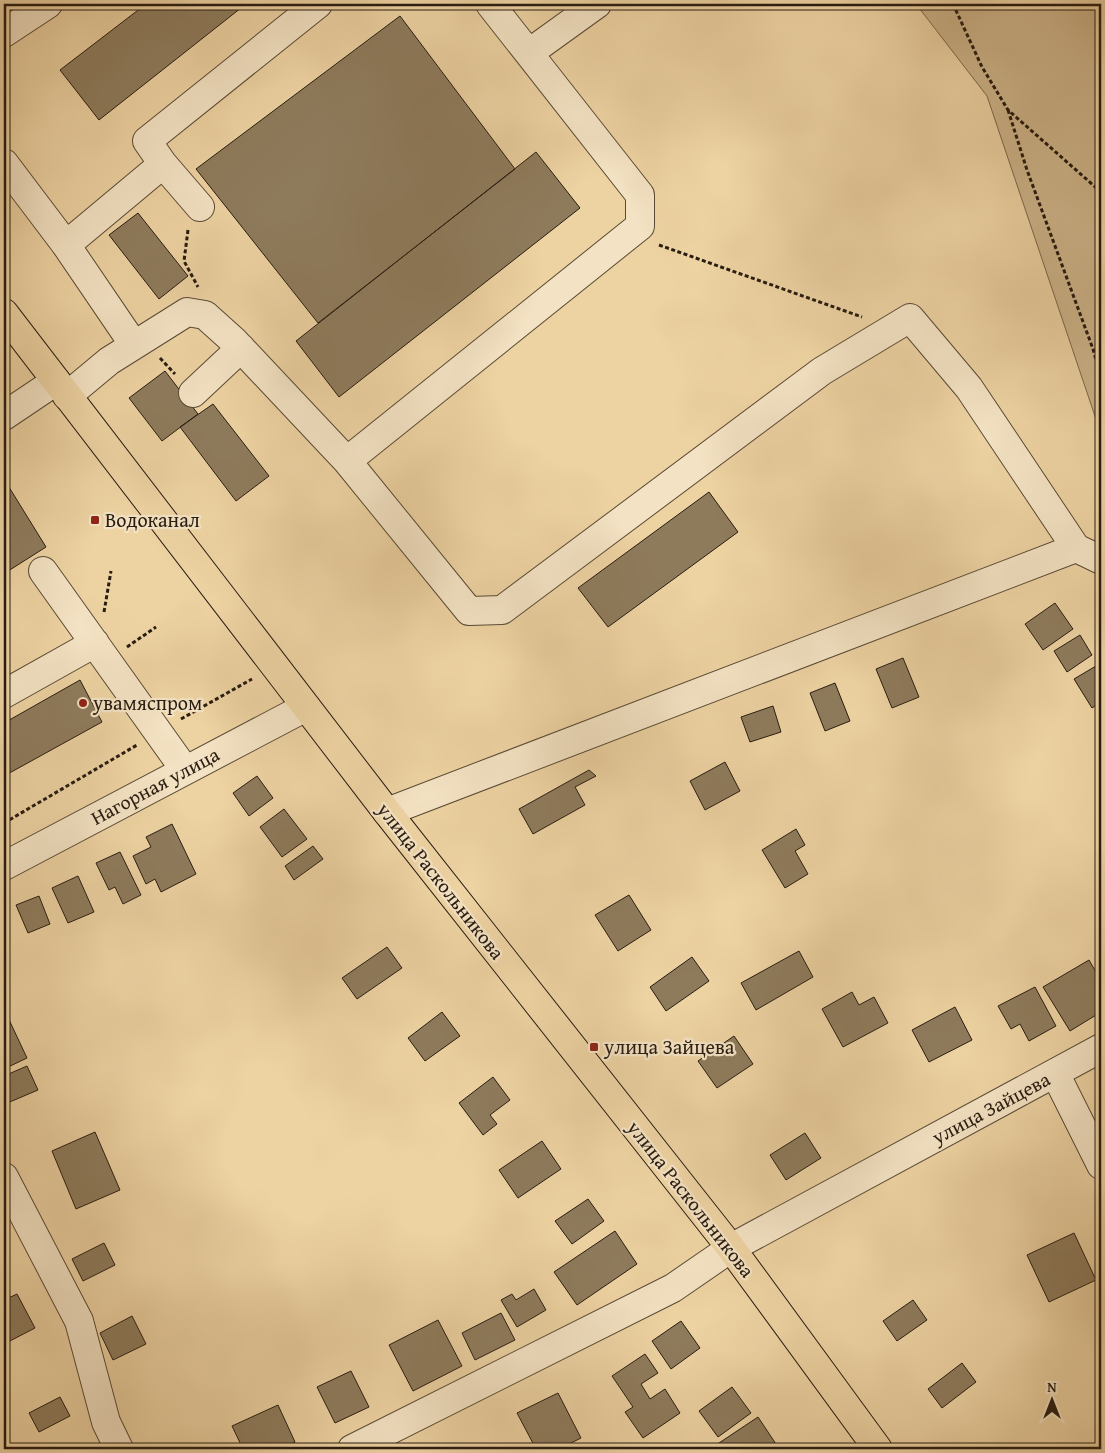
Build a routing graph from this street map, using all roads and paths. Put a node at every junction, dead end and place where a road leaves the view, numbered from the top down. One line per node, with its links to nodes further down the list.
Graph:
1 (48, 4): 6 (street)
2 (318, 4): 10 (street)
3 (490, 4): 7 (street)
4 (597, 4): 7 (street)
5 (953, 4): 8 (path)
6 (4, 33)
7 (529, 53): 13 (street)
8 (1008, 110): 11 (path); 20 (path)
9 (4, 162): 14 (street)
10 (163, 164): 12 (street); 14 (street)
11 (1101, 192)
12 (200, 207): 16 (path)
13 (630, 234): 17 (path); 24 (street)
14 (66, 245): 18 (street)
15 (4, 313): 21 (main road, улица Раскольникова)
16 (205, 315): 18 (street); 19 (street)
17 (894, 328): 24 (street); 25 (street)
18 (138, 342): 21 (street); 22 (path)
19 (241, 348): 22 (street); 24 (street)
20 (1101, 378)
21 (62, 389): 23 (street); 32 (main road, улица Раскольникова)
22 (193, 393)
23 (4, 416)
24 (347, 461)
25 (1076, 548): 26 (street); 34 (street)
26 (1101, 560)
27 (43, 570): 30 (street)
28 (111, 570): 30 (path)
29 (156, 627): 30 (path)
30 (101, 652): 31 (street); 33 (street)
31 (4, 694)
32 (306, 707): 33 (street, Нагорная улица); 34 (main road, улица Раскольникова)
33 (185, 770): 35 (street, Нагорная улица)
34 (387, 812): 40 (main road, улица Раскольникова)
35 (4, 866)
36 (1101, 1048): 37 (street, улица Зайцева)
37 (1055, 1073): 38 (street); 40 (street, улица Зайцева)
38 (1101, 1165)
39 (4, 1177): 41 (street)
40 (731, 1248): 42 (street, улица Зайцева); 43 (main road, улица Раскольникова)
41 (118, 1449)
42 (352, 1449)
43 (878, 1449)

